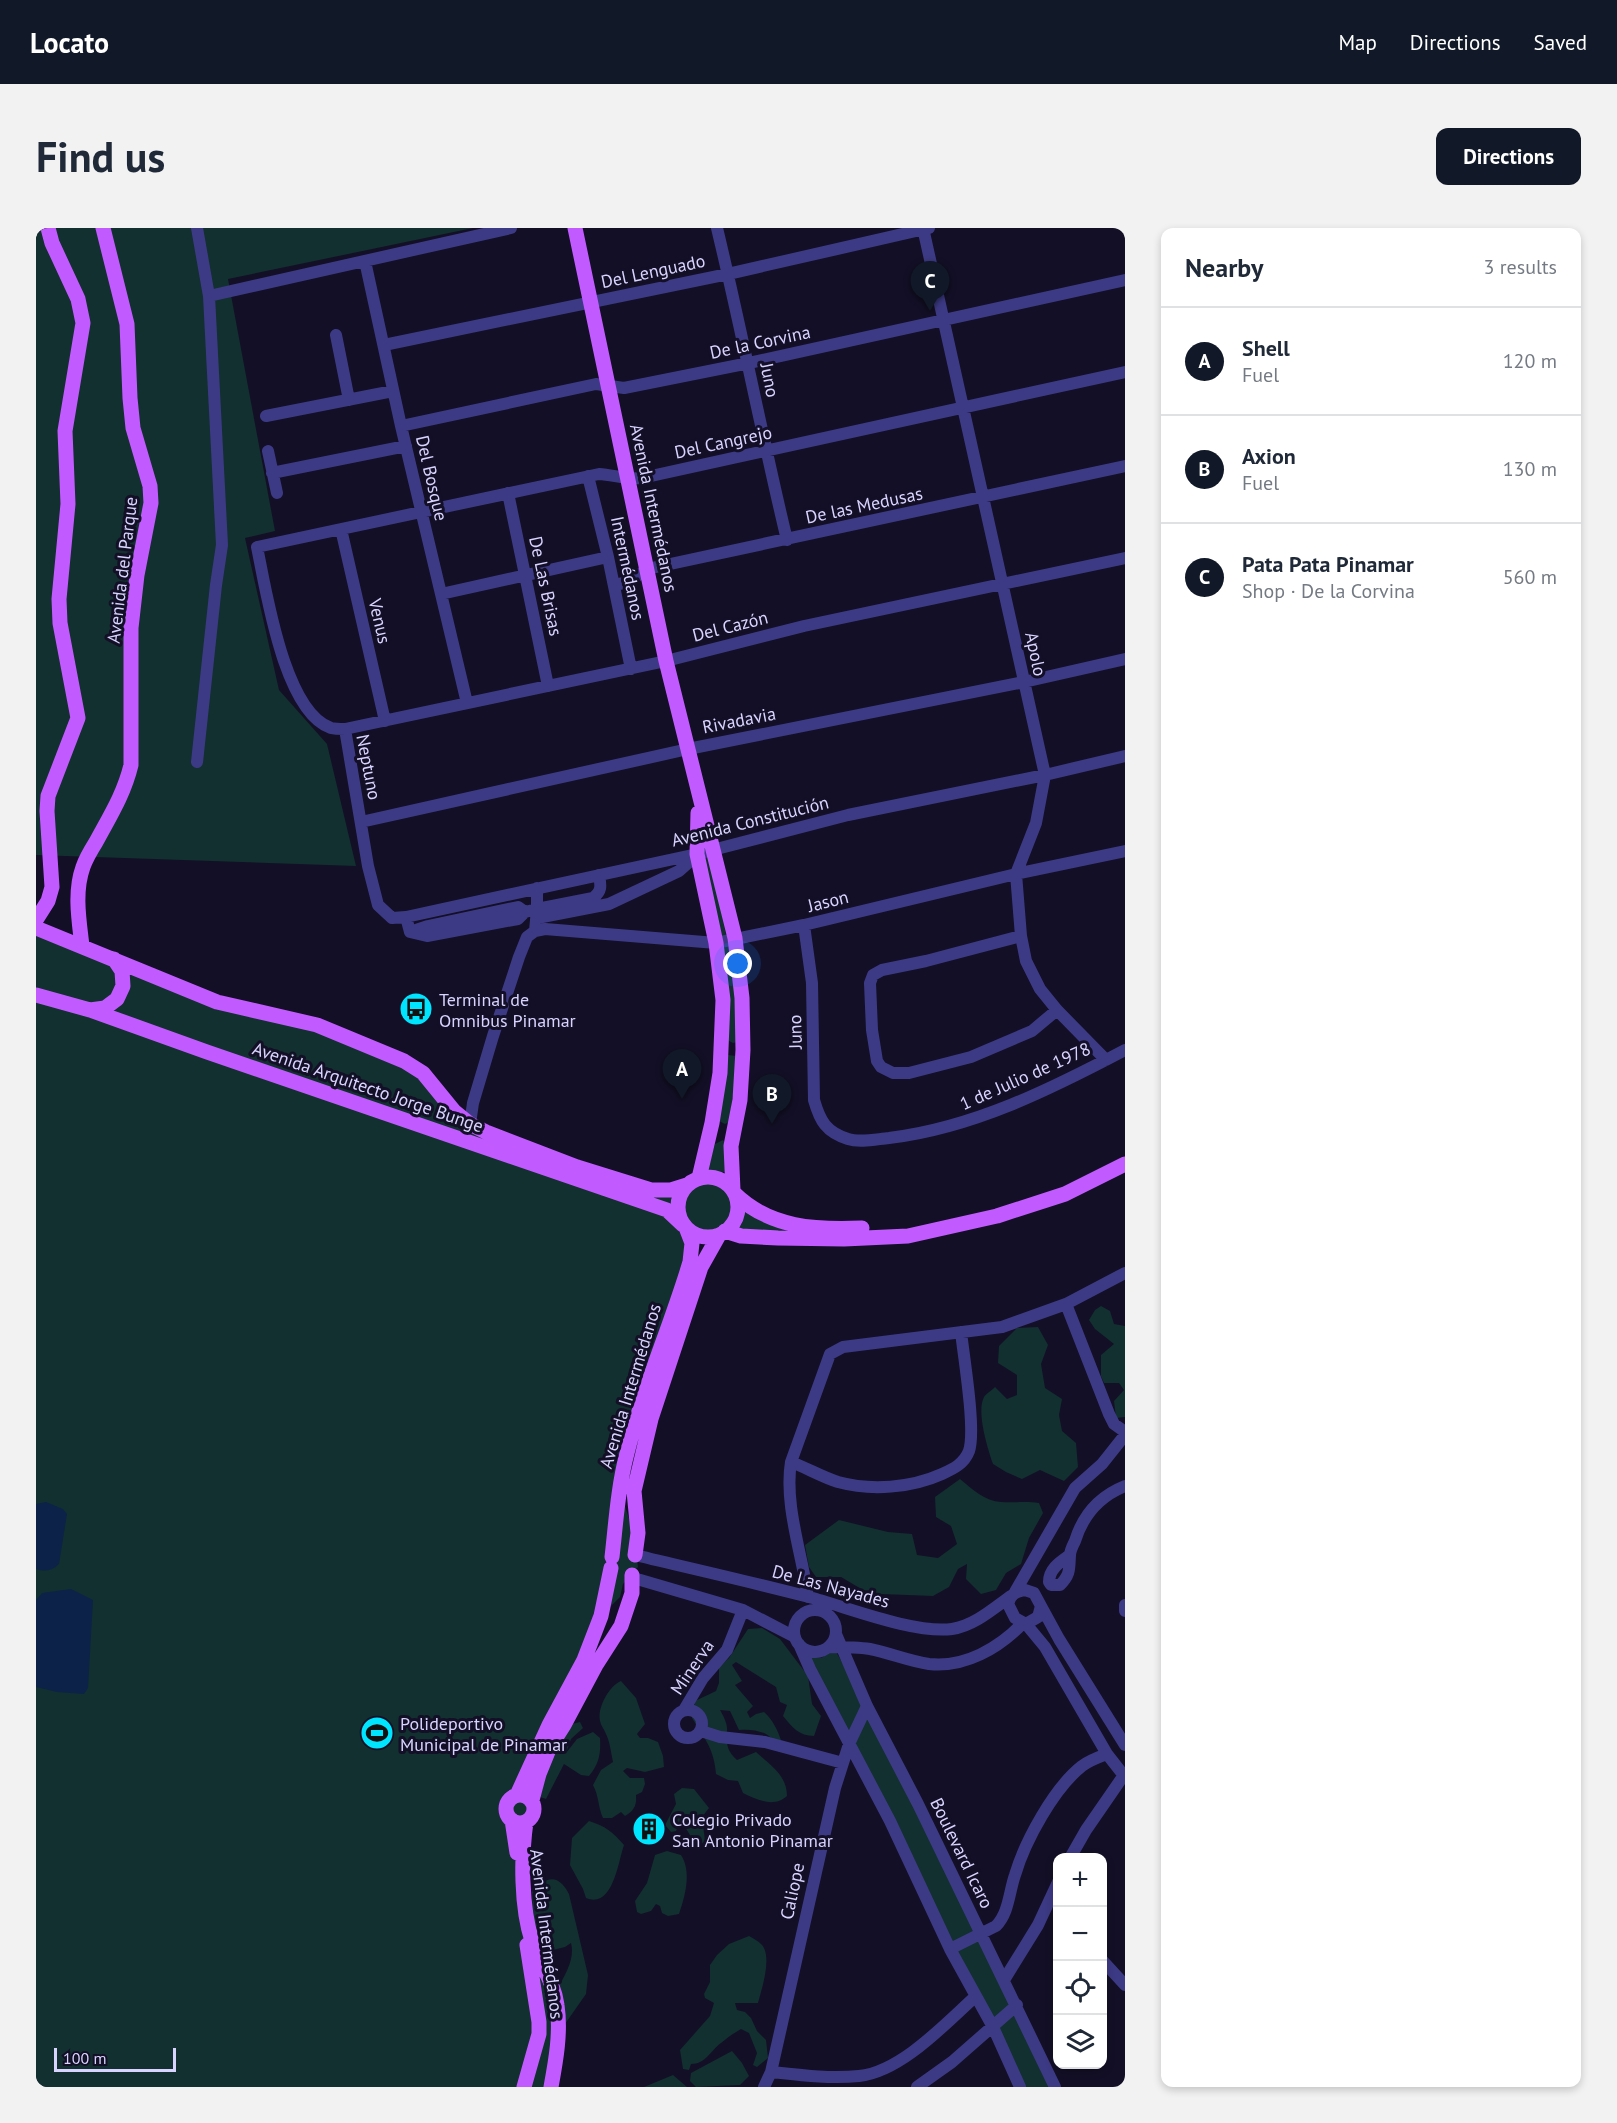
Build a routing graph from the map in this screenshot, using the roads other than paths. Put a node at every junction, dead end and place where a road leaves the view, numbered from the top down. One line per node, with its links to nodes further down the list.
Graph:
1 (48, 228): 68 (main road)
2 (103, 228): 74 (main road, Avenida del Parque)
3 (197, 228): 11 (street)
4 (511, 228): 8 (street)
5 (575, 228): 12 (main road, Avenida Intermédanos)
6 (717, 228): 9 (street, Juno)
7 (925, 228): 9 (street, Del Lenguado); 13 (street, Apolo)
8 (365, 261): 11 (street); 15 (street, Del Bosque)
9 (728, 274): 12 (street, Del Lenguado); 16 (street, Juno)
10 (1125, 280): 13 (street, De la Corvina)
11 (209, 296): 55 (street)
12 (590, 303): 15 (street, Del Lenguado); 18 (main road, Avenida Intermédanos)
13 (945, 320): 16 (street, De la Corvina); 21 (street, Apolo)
14 (336, 335): 20 (street)
15 (384, 345): 19 (street, Del Bosque)
16 (748, 363): 18 (street, De la Corvina); 25 (street, Juno)
17 (1125, 372): 21 (street, Del Cangrejo)
18 (607, 385): 23 (street, De la Corvina); 30 (main road, Avenida Intermédanos)
19 (393, 391): 20 (street); 23 (street, Del Bosque)
20 (349, 400): 22 (street)
21 (962, 406): 25 (street, Del Cangrejo); 33 (street, Apolo)
22 (267, 416)
23 (401, 426): 24 (street, Del Bosque)
24 (406, 446): 28 (street); 34 (street, Del Bosque)
25 (765, 451): 30 (street, Del Cangrejo); 36 (street, Juno)
26 (268, 452): 28 (street)
27 (1125, 466): 33 (street, De las Medusas)
28 (272, 473): 31 (street)
29 (588, 476): 30 (street, Del Cangrejo); 32 (street, Del Cangrejo); 38 (street, Intermédanos)
30 (629, 479): 40 (main road, Avenida Intermédanos)
31 (277, 493)
32 (508, 494): 34 (street, Del Cangrejo); 41 (street, De Las Brisas)
33 (983, 498): 36 (street, De las Medusas); 42 (street, Apolo)
34 (422, 512): 35 (street, Del Cangrejo); 44 (street, Del Bosque)
35 (341, 529): 37 (street, Del Cangrejo); 51 (street, Venus)
36 (787, 540): 40 (street, De las Medusas)
37 (257, 547): 52 (street, Neptuno)
38 (608, 557): 41 (street); 43 (street, Intermédanos)
39 (1125, 558): 42 (street, Del Cazón)
40 (647, 569): 43 (street, De las Medusas); 46 (main road, Avenida Intermédanos)
41 (525, 575): 44 (street); 49 (street, De Las Brisas)
42 (1003, 584): 46 (street, Del Cazón); 48 (street, Apolo)
43 (614, 585): 47 (street, Intermédanos)
44 (441, 594): 50 (street, Del Bosque)
45 (1125, 659): 48 (street, Rivadavia)
46 (666, 661): 47 (street, Del Cazón); 53 (main road, Avenida Intermédanos)
47 (631, 669): 49 (street, Del Cazón)
48 (1024, 682): 53 (street, Rivadavia); 56 (street, Apolo)
49 (548, 686): 50 (street, Del Cazón)
50 (467, 704): 51 (street, Del Cazón)
51 (385, 721): 52 (street, Del Cazón)
52 (345, 729): 58 (street, Neptuno)
53 (688, 748): 57 (main road, Avenida Intermédanos); 58 (street, Rivadavia)
54 (1125, 756): 56 (street, Avenida Constitución)
55 (197, 762)
56 (1045, 775): 59 (street, Avenida Constitución); 62 (street, Apolo)
57 (698, 795): 59 (main road, Avenida Intermédanos); 61 (main road, Avenida Intermédanos)
58 (361, 822): 65 (street, Neptuno)
59 (714, 850): 61 (street, Avenida Constitución); 72 (main road, Avenida Intermédanos)
60 (1125, 851): 62 (street, Jason)
61 (698, 854): 63 (street, Avenida Constitución); 67 (street); 73 (main road, Avenida Intermédanos)
62 (1016, 874): 69 (street, Jason); 71 (street, Apolo)
63 (599, 875): 64 (street, Avenida Constitución); 67 (street)
64 (537, 888): 66 (street, Avenida Constitución); 67 (street)
65 (384, 913): 66 (street, Avenida Constitución)
66 (406, 917): 67 (street)
67 (536, 919): 73 (street, Jason); 83 (street)
68 (36, 920)
69 (804, 925): 72 (street, Jason); 85 (street, Juno)
70 (36, 928): 74 (main road, Avenida Arquitecto Jorge Bunge)
71 (1021, 936): 78 (street, Apolo); 78 (street)
72 (735, 938): 73 (street, Jason); 80 (main road, Avenida Intermédanos)
73 (716, 943): 79 (main road, Avenida Intermédanos)
74 (82, 946): 75 (main road, Avenida Arquitecto Jorge Bunge)
75 (114, 959): 77 (main road); 83 (main road, Avenida Arquitecto Jorge Bunge)
76 (36, 995): 77 (main road, Avenida Arquitecto Jorge Bunge)
77 (90, 1010): 91 (main road, Avenida Arquitecto Jorge Bunge)
78 (1057, 1010): 82 (street, Apolo)
79 (722, 1050): 80 (main road); 84 (main road, Avenida Intermédanos)
80 (743, 1050): 86 (main road, Avenida Intermédanos)
81 (1125, 1050): 82 (street, 1 de Julio de 1978)
82 (1106, 1060): 85 (street, 1 de Julio de 1978)
83 (470, 1124): 89 (main road, Avenida Arquitecto Jorge Bunge)
84 (710, 1132): 86 (main road); 89 (main road, Avenida Intermédanos)
85 (833, 1132)
86 (733, 1135): 90 (main road, Avenida Intermédanos)
87 (1125, 1154): 90 (main road)
88 (1125, 1164): 92 (main road)
89 (693, 1181): 90 (main road); 91 (main road)
90 (734, 1192): 92 (main road)
91 (685, 1227): 92 (main road); 101 (main road, Avenida Intermédanos)
92 (722, 1233): 99 (main road)
93 (1125, 1273): 94 (street)
94 (1066, 1304): 95 (street); 96 (street)
95 (961, 1332): 97 (street); 97 (street)
96 (1125, 1434): 103 (street, De Las Nayades)
97 (791, 1462): 104 (street)
98 (1125, 1486): 100 (street)
99 (635, 1555): 101 (main road); 102 (main road); 104 (street, De Las Nayades)
100 (1070, 1555)
101 (611, 1562): 102 (main road); 122 (main road, Avenida Intermédanos)
102 (632, 1575): 107 (street); 122 (main road)
103 (1013, 1594): 104 (street, De Las Nayades); 106 (street); 111 (street)
104 (808, 1597): 108 (street); 110 (street)
105 (1125, 1605): 109 (street)
106 (1041, 1606): 111 (street); 118 (street)
107 (743, 1610): 112 (street); 115 (street, Minerva)
108 (824, 1611): 110 (street); 113 (street)
109 (1125, 1611)
110 (798, 1618): 112 (street)
111 (1025, 1624): 113 (street); 119 (street)
112 (797, 1641): 113 (street); 117 (street)
113 (835, 1647): 114 (street, Boulevard Icaro)
114 (867, 1706): 117 (street, Caliope); 126 (street, Boulevard Icaro)
115 (684, 1710): 116 (street); 116 (street)
116 (701, 1731): 120 (street)
117 (849, 1744): 120 (street, Caliope); 127 (street)
118 (1125, 1745)
119 (1107, 1754): 121 (street); 126 (street)
120 (843, 1763): 134 (street, Caliope)
121 (1123, 1770): 124 (street)
122 (524, 1798): 123 (main road); 123 (main road)
123 (519, 1821): 135 (main road, Avenida Intermédanos); 136 (main road, Avenida Intermédanos)
124 (1072, 1853)
125 (1053, 1905): 129 (street)
126 (981, 1933): 127 (street); 129 (street, Boulevard Icaro)
127 (950, 1949): 131 (street)
128 (1103, 1961): 130 (street)
129 (1004, 1980): 132 (street, Boulevard Icaro)
130 (1125, 1985)
131 (976, 1996): 133 (street); 134 (street)
132 (1017, 2005): 133 (street); 140 (street, Boulevard Icaro)
133 (993, 2027): 138 (street); 139 (street)
134 (771, 2072): 137 (street, Caliope)
135 (524, 2087)
136 (551, 2087)
137 (764, 2087)
138 (917, 2087)
139 (1020, 2087)
140 (1055, 2087)

